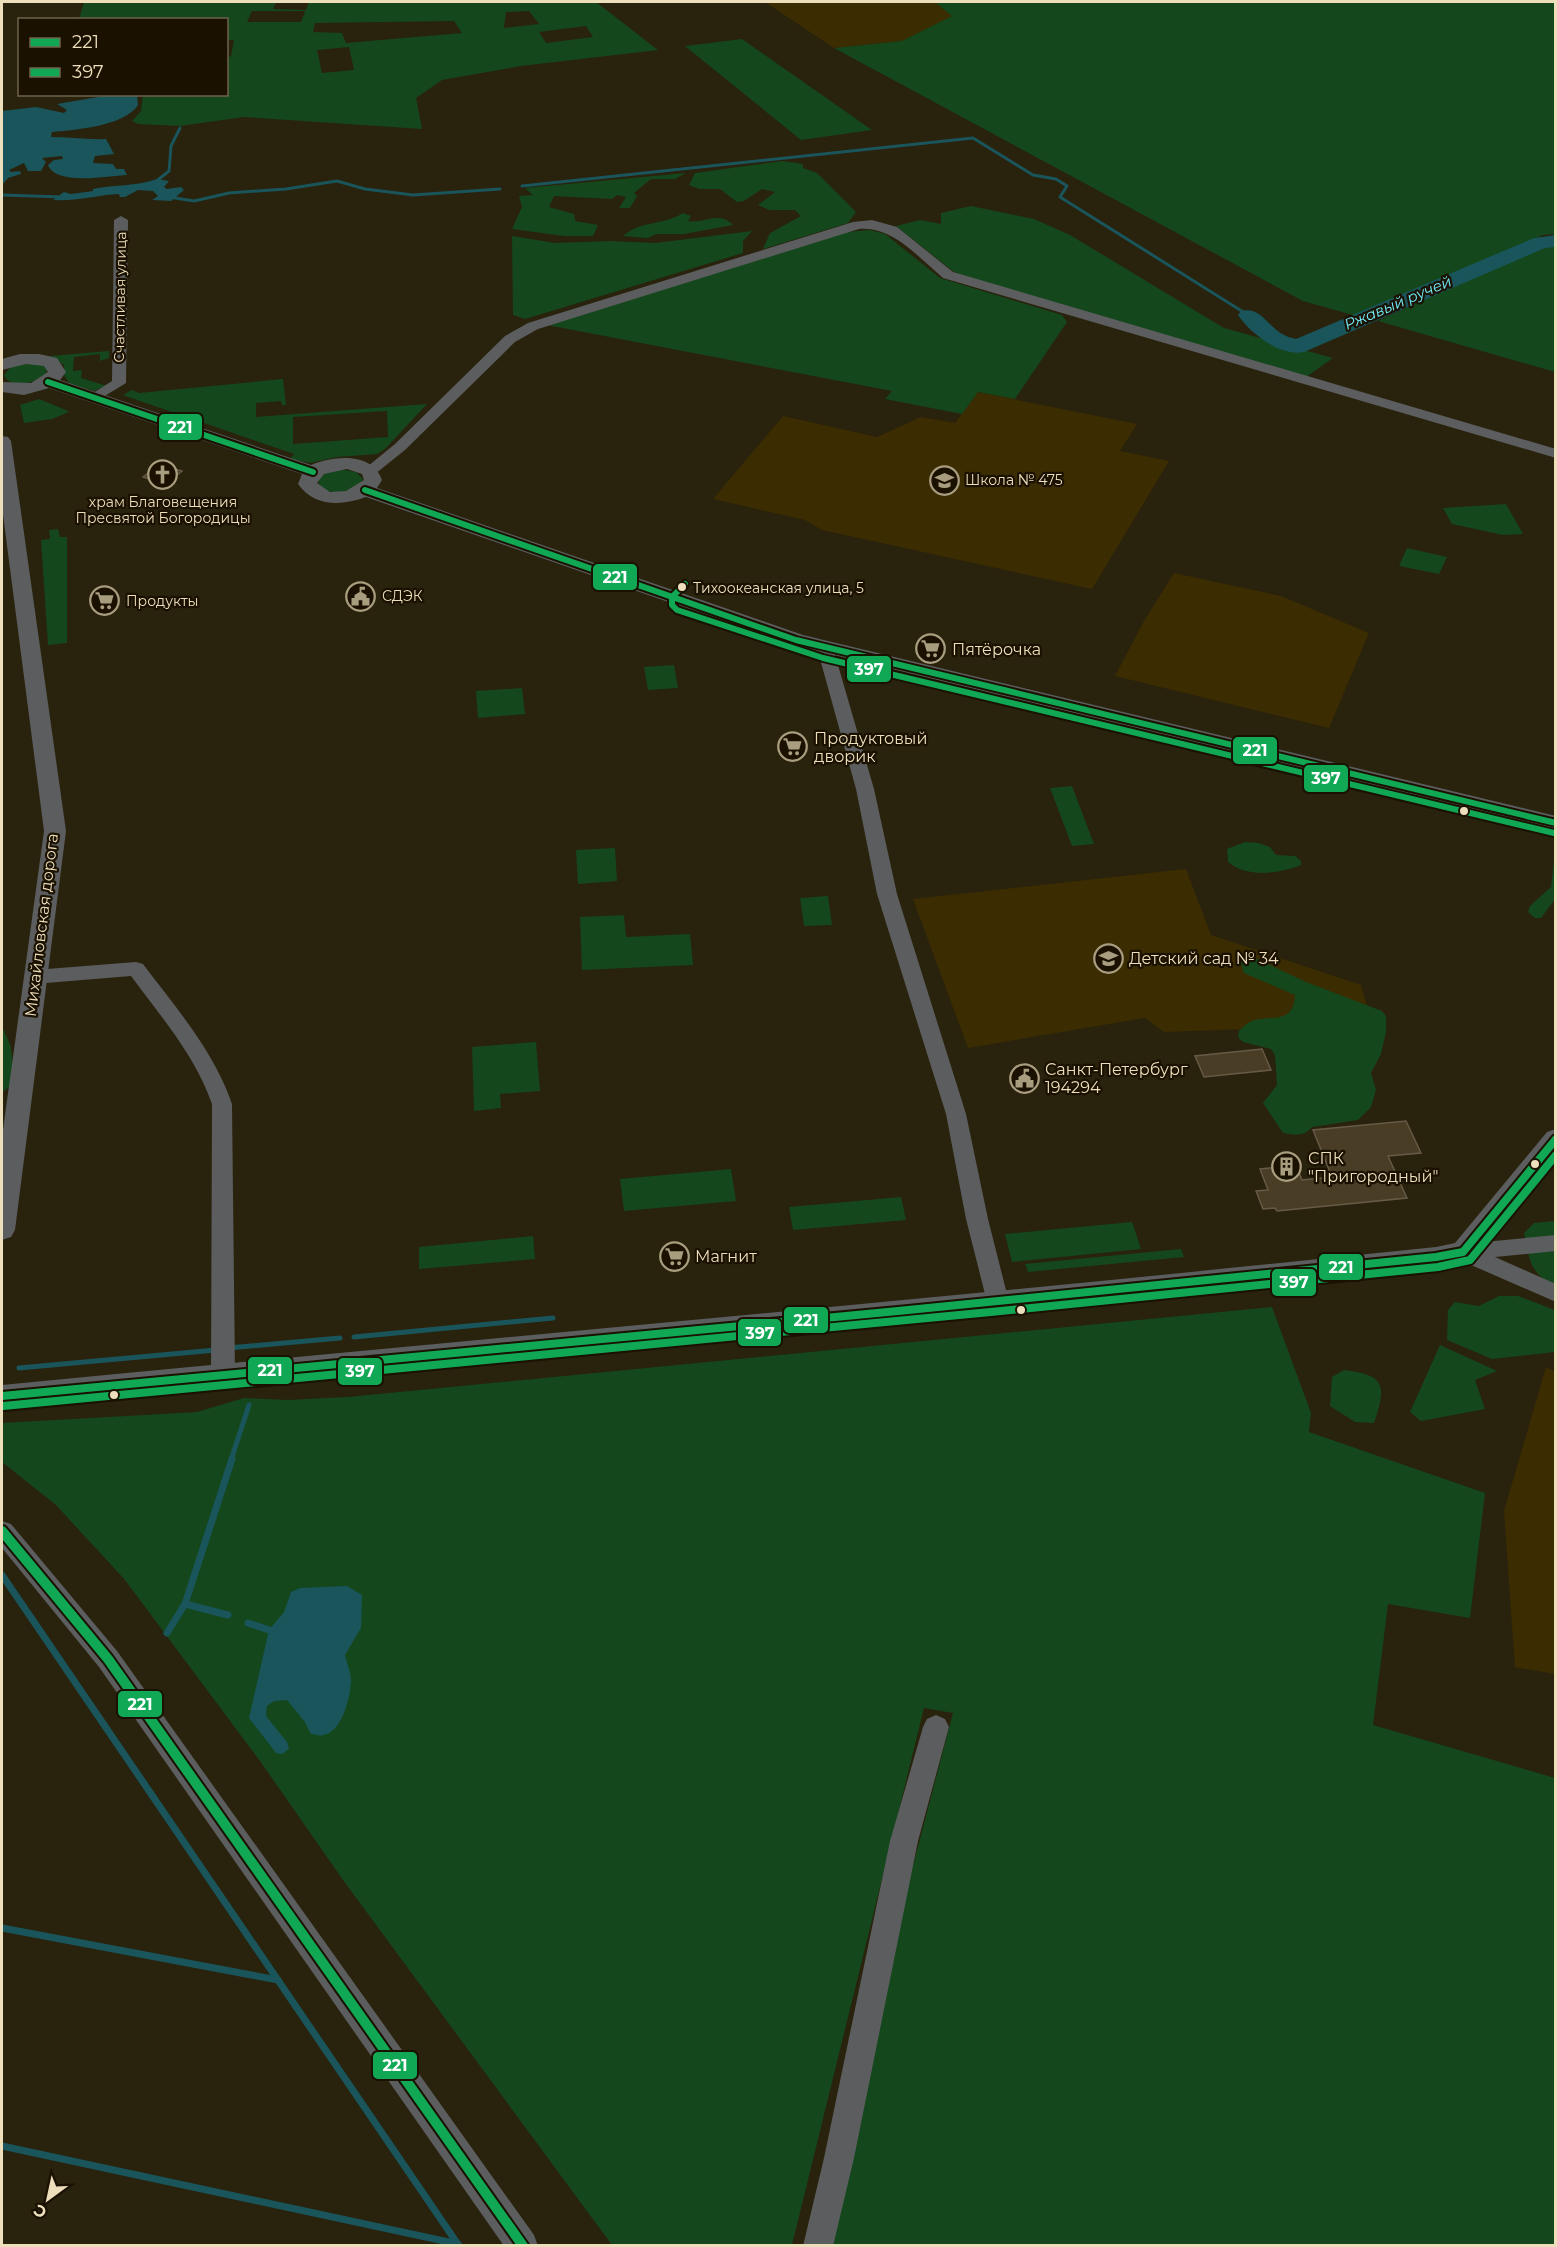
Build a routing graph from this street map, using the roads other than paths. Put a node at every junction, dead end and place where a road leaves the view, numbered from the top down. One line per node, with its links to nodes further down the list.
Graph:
1 (121, 220): 6 (street, Счастливая улица)
2 (4, 363): 3 (street)
3 (48, 382): 5 (street); 6 (street)
4 (2, 387): 5 (street)
5 (27, 389): 7 (street)
6 (95, 399): 10 (street)
7 (2, 403)
8 (2, 441): 12 (street, Михайловская дорога)
9 (1556, 454): 11 (street)
10 (313, 472): 11 (street); 11 (street)
11 (368, 480): 13 (street)
12 (8, 539): 15 (street, Михайловская дорога)
13 (825, 648): 14 (street); 21 (street)
14 (1556, 823)
15 (34, 977): 17 (street, Михайловская дорога); 22 (street)
16 (1556, 1138): 19 (street)
17 (2, 1230)
18 (1556, 1243): 19 (street)
19 (1463, 1252): 20 (street); 21 (street)
20 (1556, 1294)
21 (998, 1302): 22 (street)
22 (223, 1374): 23 (street)
23 (2, 1396)
24 (2, 1531): 26 (street)
25 (936, 1727): 27 (street)
26 (523, 2246)
27 (818, 2246)

